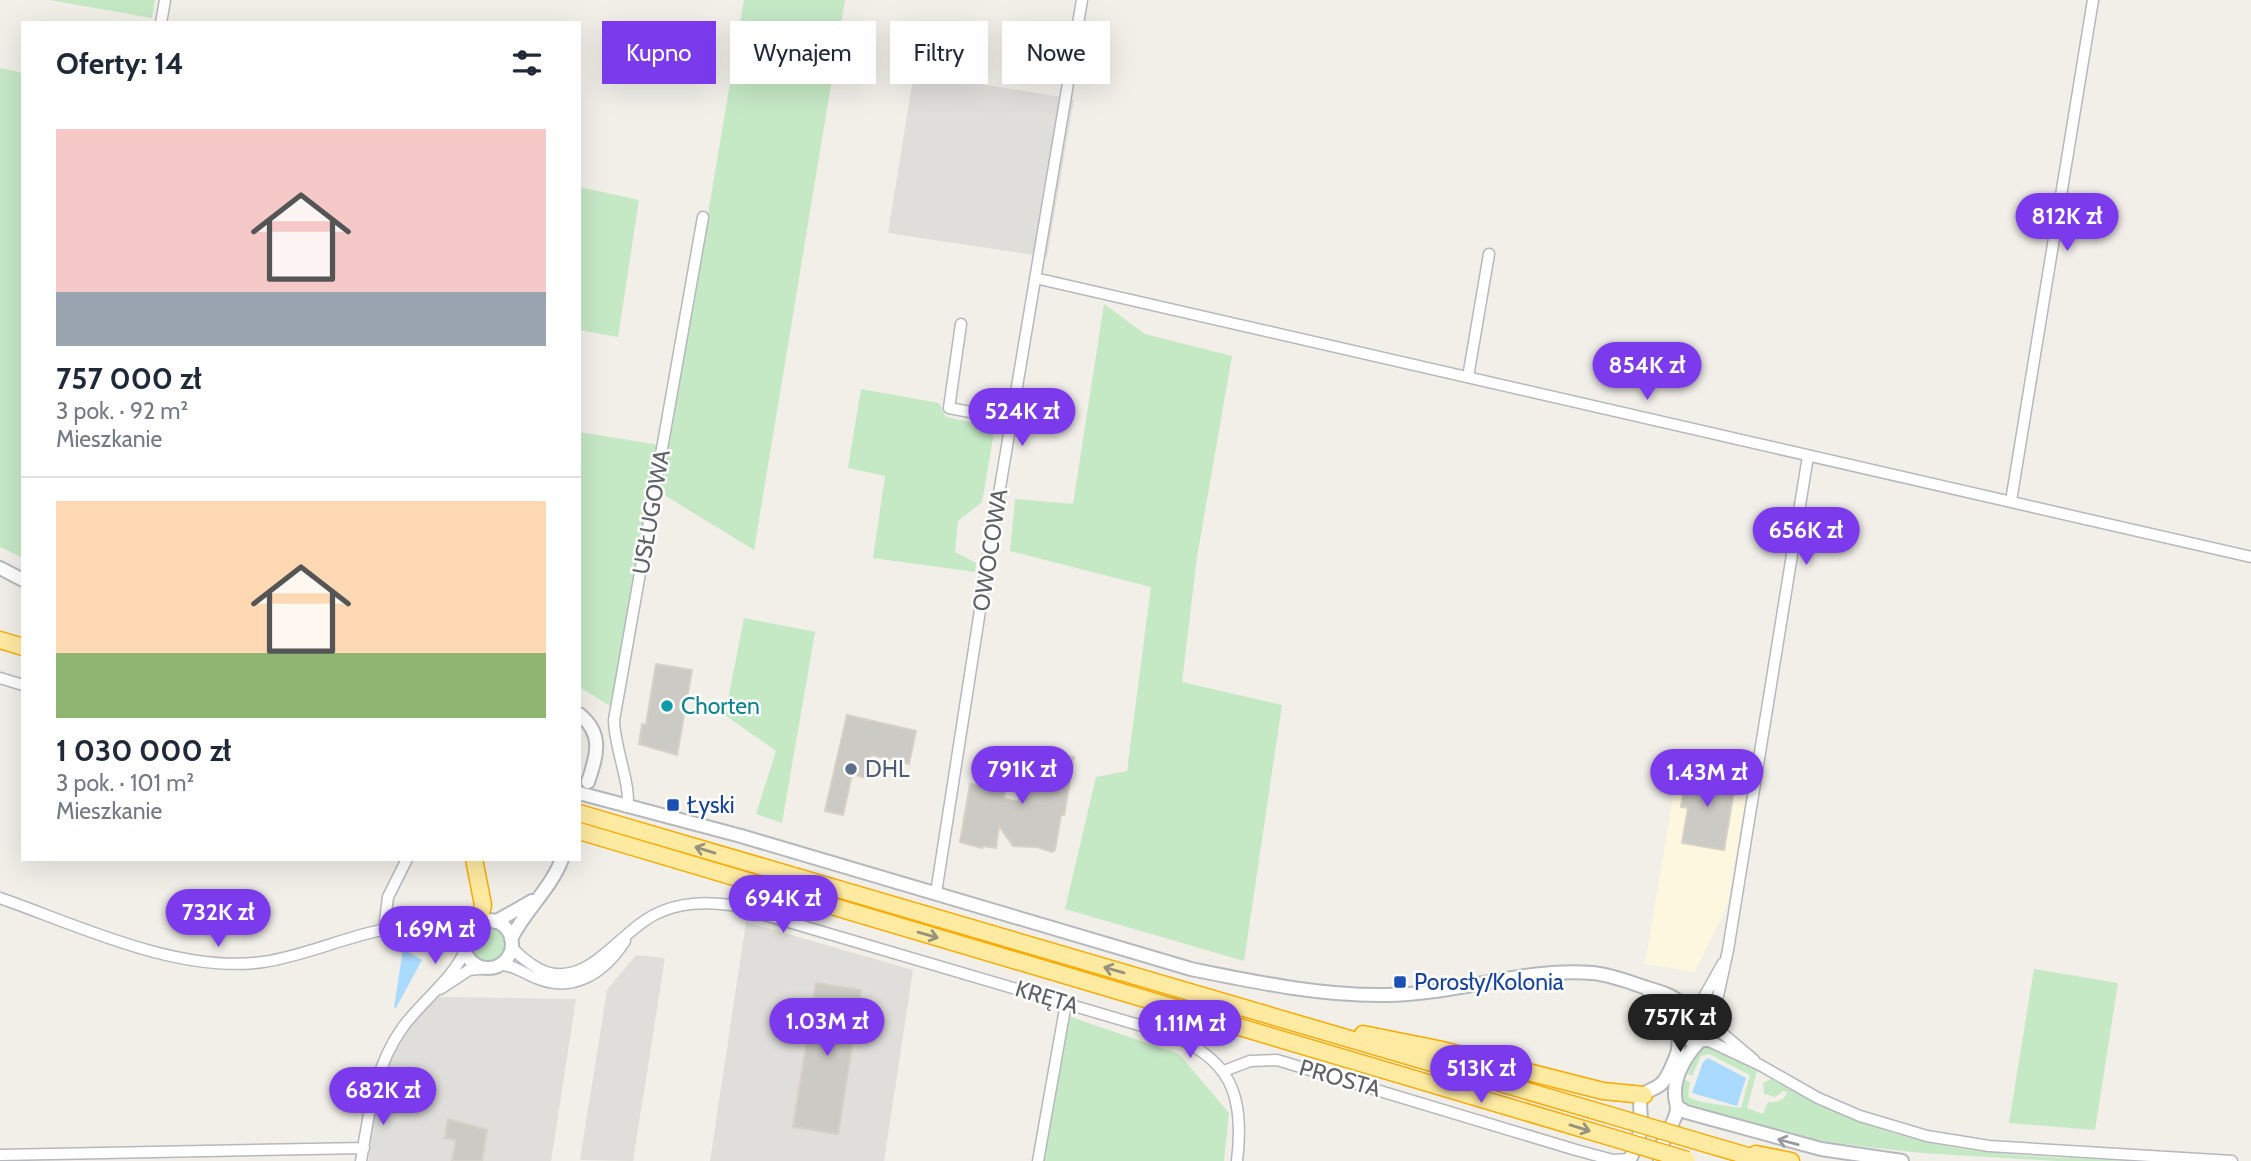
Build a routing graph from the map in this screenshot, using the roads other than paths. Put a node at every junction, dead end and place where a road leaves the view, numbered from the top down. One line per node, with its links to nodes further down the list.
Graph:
1 (165, 0): 4 (street)
2 (1082, 0): 7 (street, OWOCOWA)
3 (2092, 0): 12 (street)
4 (162, 21)
5 (703, 217): 23 (street, USŁUGOWA)
6 (1489, 254): 9 (street)
7 (1035, 278): 9 (street); 10 (street, OWOCOWA)
8 (961, 324): 10 (street)
9 (1468, 377): 11 (street)
10 (1012, 420): 30 (street, OWOCOWA)
11 (1808, 456): 12 (street); 39 (street)
12 (2011, 501): 13 (street)
13 (2251, 556)
14 (0, 568): 15 (street)
15 (21, 579)
16 (0, 640): 17 (highway)
17 (21, 646)
18 (0, 678): 19 (street)
19 (21, 684)
20 (581, 716): 21 (street)
21 (588, 782)
22 (581, 794): 23 (street)
23 (627, 807): 30 (street)
24 (581, 814): 46 (highway, one-way to 24)
25 (581, 832): 63 (highway, one-way to 63, bridge)
26 (406, 861): 34 (street)
27 (474, 861): 33 (highway)
28 (561, 861): 29 (street)
29 (544, 893): 32 (street); 37 (street)
30 (936, 893): 44 (street)
31 (0, 898): 34 (street)
32 (495, 922): 33 (street); 37 (street)
33 (475, 925): 35 (street); 38 (street)
34 (384, 929): 35 (street)
35 (434, 930): 38 (street)
36 (631, 931): 37 (street); 40 (street); 42 (street, KRĘTA)
37 (511, 942): 40 (street)
38 (464, 949): 40 (street); 41 (street)
39 (1727, 956): 43 (street); 45 (street)
40 (494, 966): 41 (street)
41 (430, 995): 53 (street)
42 (1066, 1003): 50 (street, KRĘTA); 59 (street)
43 (1700, 1004): 44 (street); 45 (street)
44 (1683, 1012): 47 (street)
45 (1714, 1021): 48 (street); 49 (street)
46 (1290, 1022): 51 (highway); 54 (highway, bridge)
47 (1679, 1031): 48 (street); 51 (street)
48 (1703, 1041): 49 (street); 52 (street)
49 (1760, 1065): 67 (street)
50 (1224, 1071): 55 (street, PROSTA); 60 (street, KRĘTA)
51 (1650, 1091): 52 (street); 57 (street)
52 (1676, 1102): 62 (street); 66 (street, one-way to 52)
53 (364, 1148): 56 (street); 58 (street)
54 (1727, 1149): 64 (highway); 65 (highway)
55 (1576, 1150): 57 (street, PROSTA); 61 (street, PROSTA)
56 (0, 1154)
57 (1629, 1160)
58 (362, 1161)
59 (1038, 1161)
60 (1237, 1161)
61 (1594, 1161)
62 (1660, 1161)
63 (1689, 1161)
64 (1765, 1161)
65 (1791, 1161)
66 (1902, 1161)
67 (2232, 1161)

